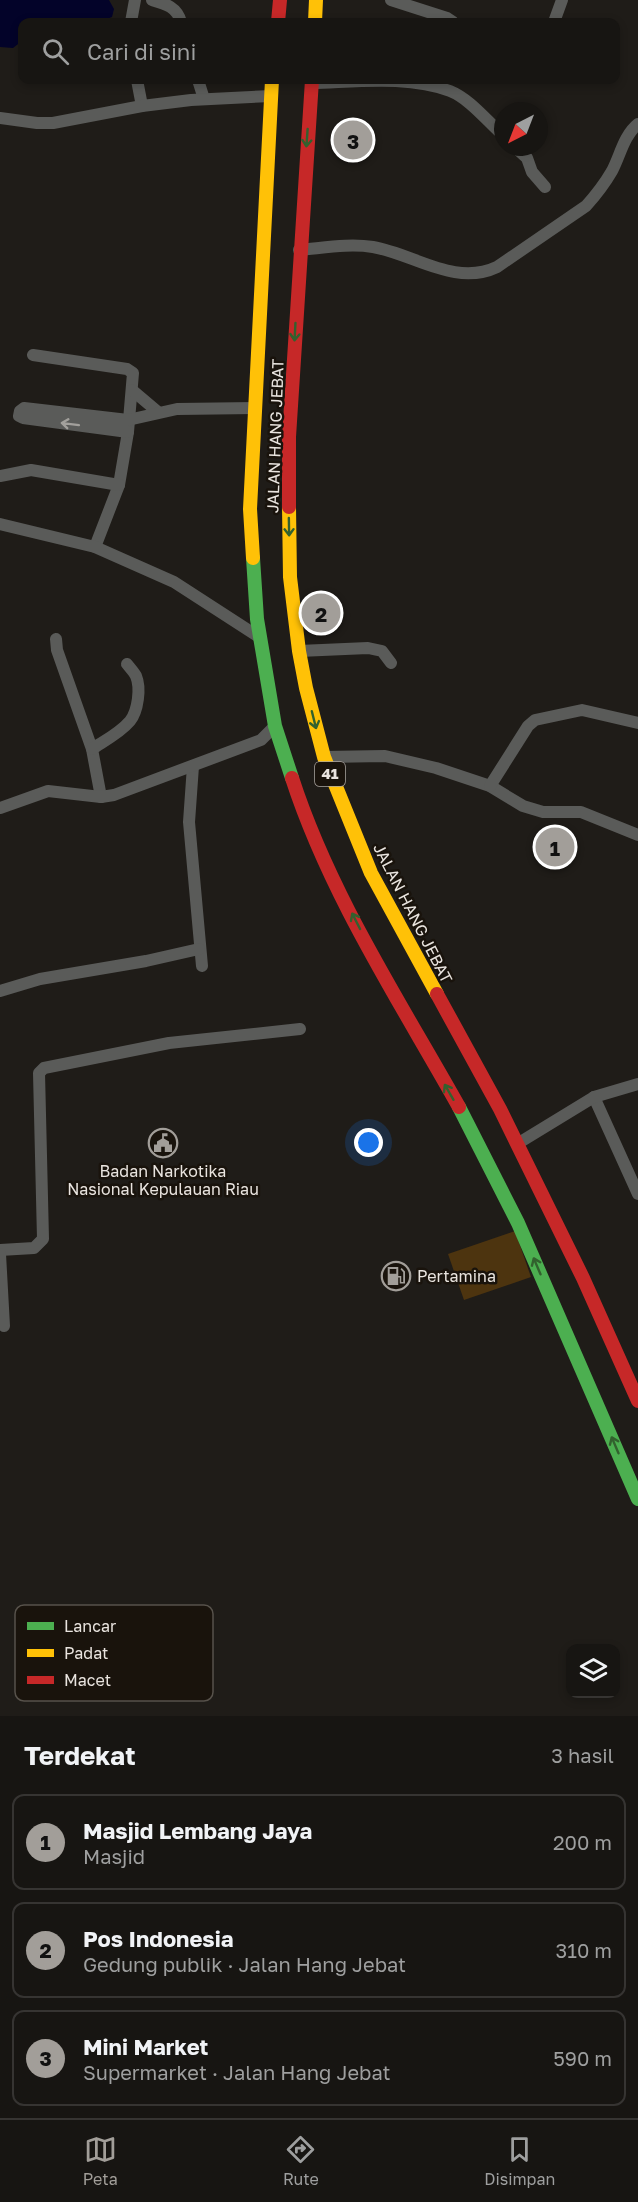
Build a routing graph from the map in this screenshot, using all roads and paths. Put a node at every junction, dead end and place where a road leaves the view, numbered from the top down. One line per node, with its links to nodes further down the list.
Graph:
1 (135, 0): 7 (street)
2 (152, 0): 8 (street)
3 (280, 0): 9 (highway)
4 (316, 0): 10 (highway)
5 (391, 0): 11 (street)
6 (562, 0): 12 (street)
7 (132, 18)
8 (180, 18)
9 (278, 18)
10 (315, 18)
11 (447, 18)
12 (555, 18)
13 (138, 84): 20 (street)
14 (199, 84): 19 (street)
15 (272, 84): 18 (highway)
16 (311, 84): 26 (highway, JALAN HANG JEBAT / 41, one-way to 26)
17 (453, 85): 23 (street)
18 (271, 96): 19 (street); 29 (highway)
19 (204, 99): 20 (street)
20 (142, 106): 21 (street)
21 (0, 118)
22 (638, 124): 26 (street)
23 (494, 127)
24 (525, 156): 25 (street)
25 (545, 187)
26 (299, 250): 38 (highway, JALAN HANG JEBAT / 41, one-way to 38)
27 (33, 355): 28 (street)
28 (132, 390): 30 (street); 31 (street)
29 (255, 408): 30 (street); 36 (highway)
30 (158, 412): 31 (street)
31 (128, 426): 31 (street, one-way to 31); 33 (street)
32 (0, 476): 33 (street)
33 (119, 485): 35 (street)
34 (0, 525): 35 (street)
35 (95, 548): 36 (street)
36 (260, 637): 42 (highway)
37 (57, 639): 43 (street)
38 (299, 651): 39 (street); 44 (highway, JALAN HANG JEBAT / 41, one-way to 44)
39 (391, 663)
40 (127, 664): 43 (street)
41 (638, 723): 46 (street)
42 (275, 726): 45 (street); 50 (highway)
43 (92, 750): 47 (street)
44 (324, 757): 46 (street); 50 (highway, JALAN HANG JEBAT / 41)
45 (193, 766): 47 (street); 51 (street)
46 (490, 786): 49 (street)
47 (102, 798): 48 (street)
48 (0, 808)
49 (638, 835)
50 (355, 880): 57 (highway, JALAN HANG JEBAT / 41); 62 (highway, one-way to 50)
51 (199, 949): 52 (street); 53 (street)
52 (202, 966)
53 (0, 991)
54 (300, 1029): 59 (street)
55 (638, 1084): 56 (street)
56 (594, 1097): 57 (street); 58 (street)
57 (518, 1144): 61 (highway, JALAN HANG JEBAT / 41)
58 (638, 1194)
59 (0, 1252): 60 (street)
60 (4, 1326)
61 (638, 1401)
62 (638, 1499)

